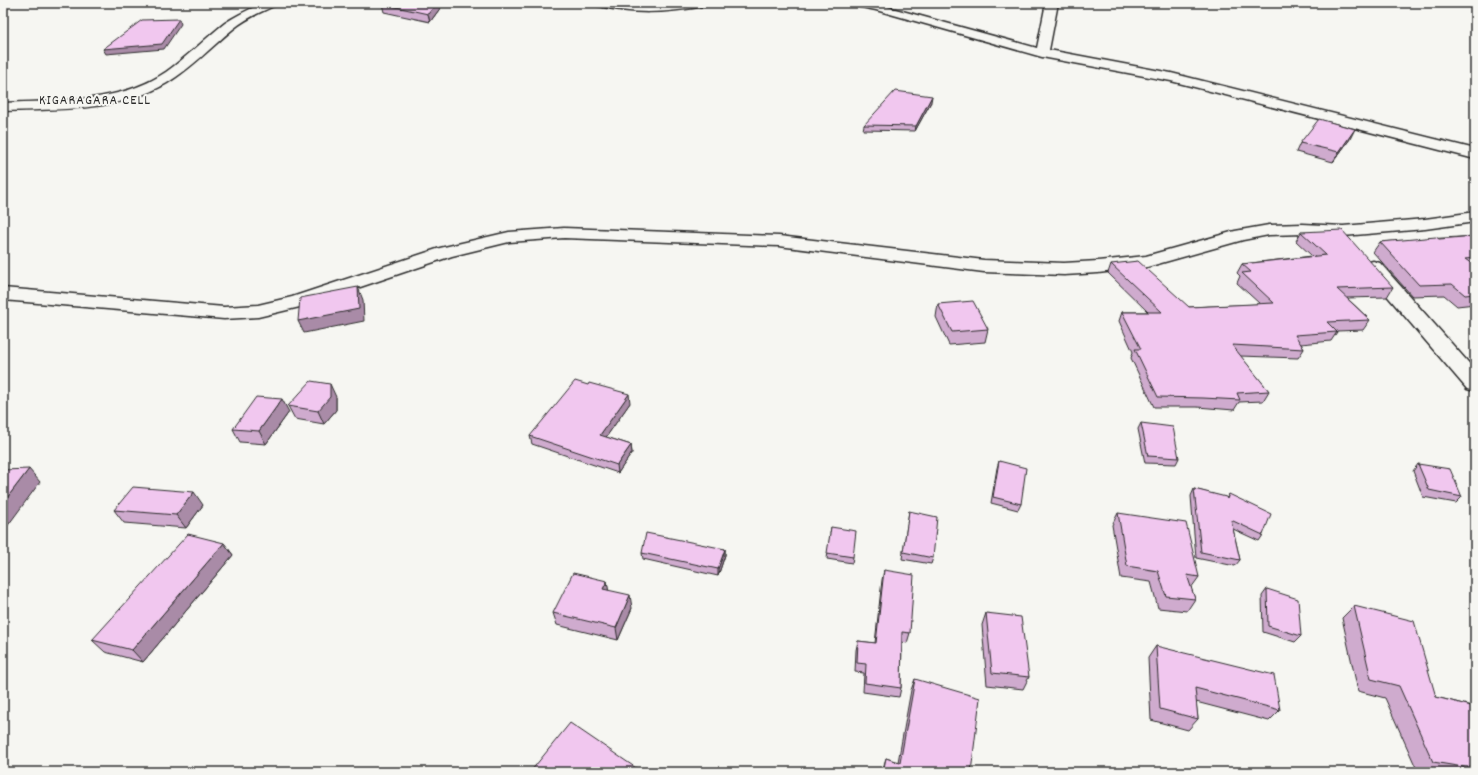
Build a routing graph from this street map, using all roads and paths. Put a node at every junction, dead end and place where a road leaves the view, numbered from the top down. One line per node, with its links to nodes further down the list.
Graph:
1 (272, 3): 7 (street)
2 (599, 3): 3 (street)
3 (705, 3)
4 (855, 3): 6 (street)
5 (1052, 3): 6 (street)
6 (1042, 53): 8 (street)
7 (3, 107)
8 (1475, 154)
9 (1475, 217): 10 (street)
10 (1343, 231): 11 (street); 12 (street)
11 (3, 294)
12 (1475, 384)

